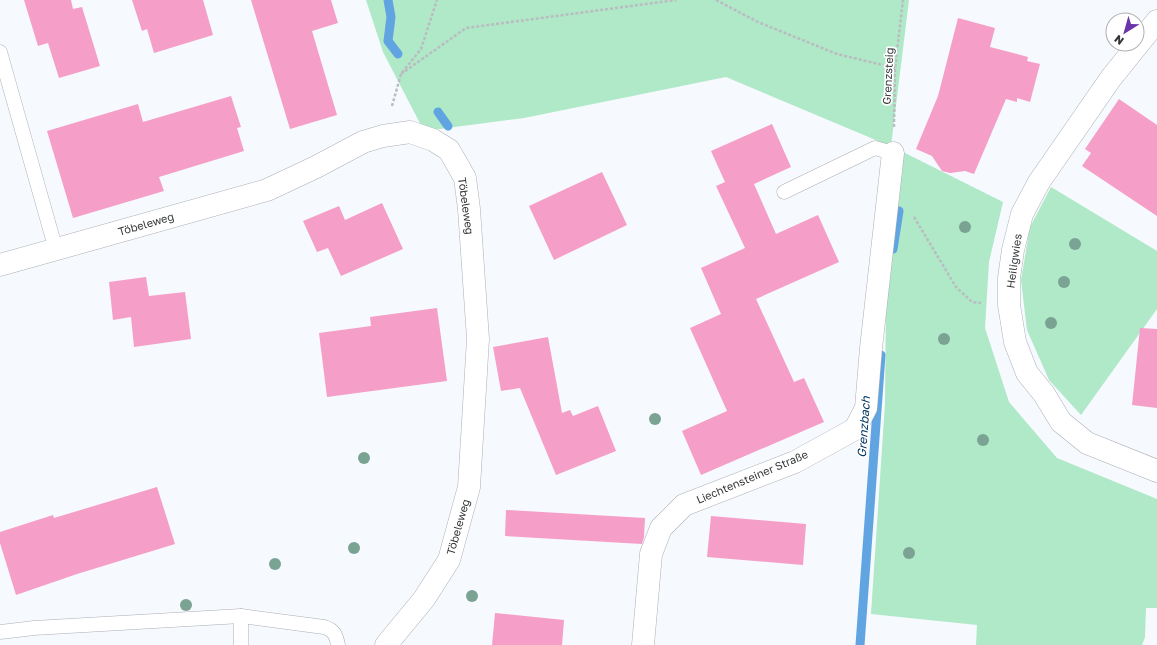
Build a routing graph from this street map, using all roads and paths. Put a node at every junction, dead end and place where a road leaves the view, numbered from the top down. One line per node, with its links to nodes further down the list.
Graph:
1 (437, 0): 8 (path)
2 (676, 0): 8 (path)
3 (716, 0): 7 (path)
4 (902, 0): 7 (path, Grenzsteig)
5 (1157, 21): 16 (street, Heiligwies)
6 (0, 52): 13 (lane)
7 (895, 68): 10 (path, Grenzsteig)
8 (401, 74): 9 (path)
9 (383, 136): 13 (street, Töbeleweg); 21 (street, Töbeleweg)
10 (893, 153): 11 (lane); 12 (street, Liechtensteiner Straße)
11 (784, 192)
12 (889, 199): 15 (path); 22 (street, Liechtensteiner Straße)
13 (56, 250): 14 (street, Töbeleweg)
14 (0, 265)
15 (985, 304)
16 (1157, 471)
17 (241, 616): 18 (lane); 19 (lane); 20 (lane)
18 (0, 632)
19 (241, 645)
20 (338, 645)
21 (386, 645)
22 (643, 645)

